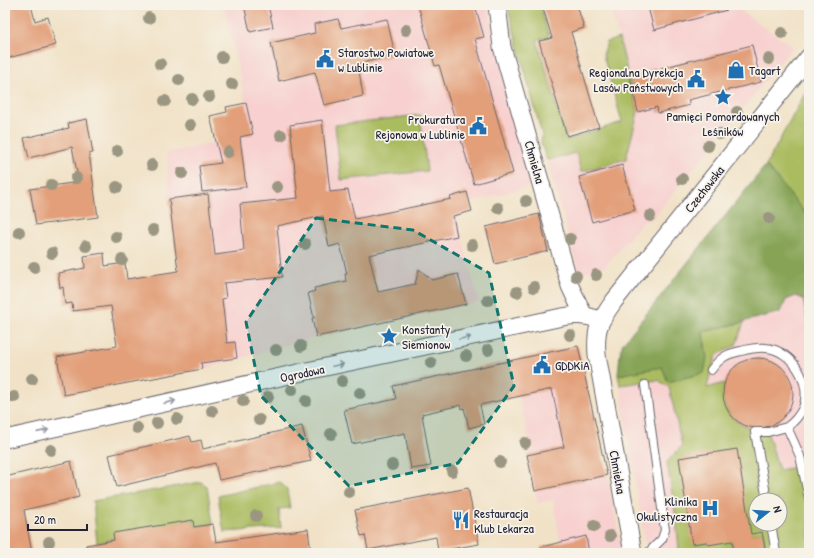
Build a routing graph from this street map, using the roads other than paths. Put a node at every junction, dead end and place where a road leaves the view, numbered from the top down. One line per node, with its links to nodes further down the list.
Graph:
1 (497, 5): 3 (street, Chmielna)
2 (809, 58): 3 (street, Czechowska)
3 (592, 319): 7 (street, Ogrodowa, one-way to 3); 11 (street, Chmielna)
4 (711, 370): 6 (lane)
5 (645, 385): 12 (lane)
6 (787, 427): 8 (lane); 9 (lane)
7 (5, 440)
8 (766, 492)
9 (809, 499)
10 (772, 532): 13 (lane)
11 (633, 553)
12 (648, 553)
13 (776, 553)

